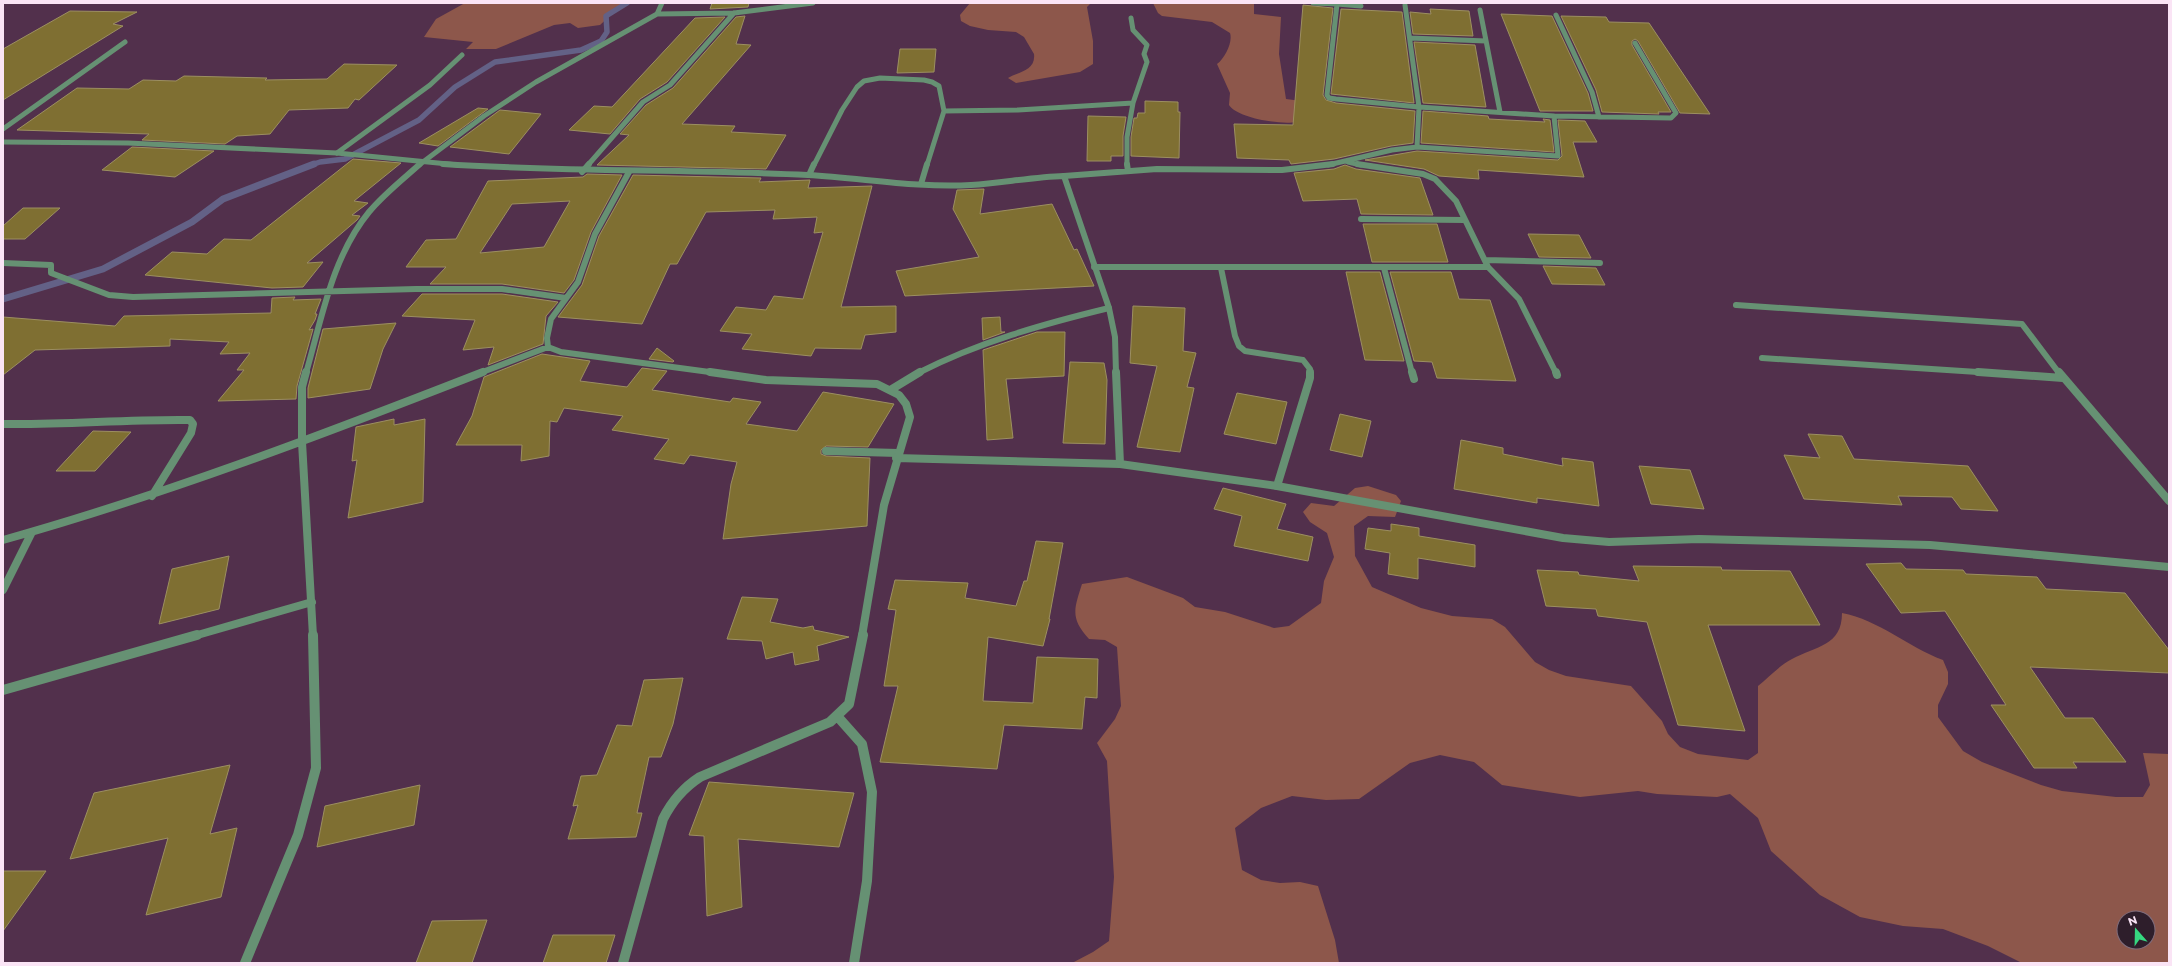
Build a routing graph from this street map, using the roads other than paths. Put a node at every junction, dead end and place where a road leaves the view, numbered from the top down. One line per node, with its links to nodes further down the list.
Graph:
1 (662, 3): 11 (street)
2 (754, 3): 9 (street)
3 (814, 3): 9 (street)
4 (1313, 3): 5 (street)
5 (1337, 4): 7 (street); 20 (street)
6 (1405, 5): 14 (street)
7 (1361, 6)
8 (1480, 10): 16 (street)
9 (753, 11): 10 (street)
10 (734, 13): 11 (street); 32 (street)
11 (657, 14): 30 (street)
12 (1556, 15): 24 (street)
13 (1131, 18): 19 (street)
14 (1410, 38): 16 (street); 20 (street)
15 (125, 42): 25 (street)
16 (1486, 42): 22 (street)
17 (1635, 43): 24 (street)
18 (462, 56): 28 (street)
19 (1133, 103): 21 (street); 31 (street)
20 (1419, 107): 22 (street); 27 (street)
21 (944, 111): 34 (street); 36 (street)
22 (1500, 112): 23 (street)
23 (1554, 116): 24 (street); 27 (street)
24 (1599, 117)
25 (3, 129)
26 (3, 142): 28 (street)
27 (1417, 147): 29 (street)
28 (337, 153): 30 (street)
29 (1345, 161): 31 (street); 38 (street)
30 (422, 163): 32 (street); 46 (street)
31 (1128, 171): 35 (street)
32 (582, 172): 33 (street)
33 (629, 172): 34 (street); 47 (street)
34 (809, 175): 36 (street)
35 (1064, 176): 36 (street); 42 (street)
36 (921, 184)
37 (1361, 219): 38 (street)
38 (1465, 220): 39 (street)
39 (1485, 260): 41 (street); 43 (street)
40 (3, 263): 46 (street)
41 (1600, 263)
42 (1094, 267): 44 (street); 49 (street)
43 (1488, 267): 45 (street); 52 (street)
44 (1221, 268): 45 (street); 61 (street)
45 (1384, 268): 54 (street)
46 (330, 292): 47 (street); 57 (street)
47 (566, 298): 50 (street)
48 (1736, 305): 53 (street)
49 (1109, 308): 55 (street); 60 (street)
50 (548, 347): 55 (street); 57 (street)
51 (1762, 358): 53 (street)
52 (1557, 375)
53 (2063, 378): 63 (street)
54 (1414, 379)
55 (892, 389): 59 (street)
56 (3, 424): 62 (street)
57 (302, 442): 62 (street); 68 (street)
58 (826, 451): 59 (street)
59 (897, 456): 60 (street); 70 (street)
60 (1120, 464): 61 (street)
61 (1277, 486): 66 (street)
62 (152, 496): 64 (street)
63 (2169, 501)
64 (32, 532): 65 (street); 67 (street)
65 (3, 540)
66 (2169, 567)
67 (3, 590)
68 (312, 602): 69 (street); 71 (street)
69 (3, 690)
70 (838, 717): 72 (street); 73 (street)
71 (245, 963)
72 (623, 963)
73 (854, 963)

